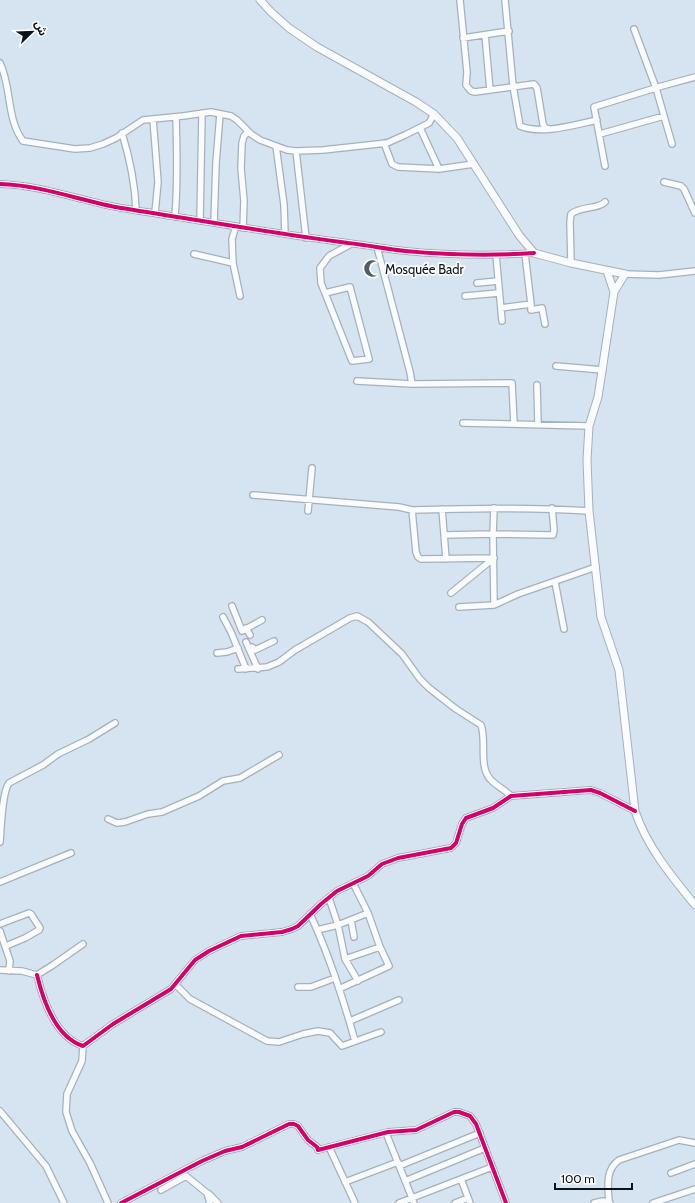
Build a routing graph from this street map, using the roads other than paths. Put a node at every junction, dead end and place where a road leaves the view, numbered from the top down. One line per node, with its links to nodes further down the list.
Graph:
1 (260, 0): 15 (main road)
2 (460, 0): 7 (street)
3 (505, 0): 5 (street)
4 (634, 28): 11 (street)
5 (509, 31): 6 (street); 10 (street)
6 (485, 35): 7 (street); 12 (street)
7 (463, 38): 12 (street)
8 (0, 63): 23 (street)
9 (695, 77): 11 (street)
10 (513, 86): 12 (street); 21 (street); 21 (street)
11 (656, 88): 16 (street); 19 (street)
12 (490, 90)
13 (202, 114): 14 (street); 17 (street); 39 (street)
14 (220, 114): 22 (street); 40 (street)
15 (434, 114): 20 (street); 29 (main road)
16 (664, 116): 24 (street); 26 (street)
17 (176, 117): 18 (street); 38 (street)
18 (153, 119): 23 (street); 36 (street)
19 (597, 120): 21 (street); 24 (street)
20 (420, 128): 25 (street); 31 (street)
21 (549, 129)
22 (248, 132): 27 (street); 42 (street)
23 (122, 133): 35 (street)
24 (600, 134): 30 (street)
25 (384, 143): 28 (street); 31 (street)
26 (672, 144)
27 (276, 146): 28 (street); 43 (street)
28 (296, 151): 44 (street)
29 (474, 164): 31 (street); 47 (main road)
30 (605, 166)
31 (439, 169)
32 (664, 182): 37 (street)
33 (0, 184): 35 (street)
34 (605, 202): 52 (street)
35 (136, 210): 36 (street)
36 (155, 213): 38 (street)
37 (695, 213)
38 (174, 216): 39 (street)
39 (200, 221): 40 (street)
40 (214, 223): 41 (street)
41 (236, 226): 42 (street); 51 (street)
42 (243, 228): 43 (street)
43 (285, 234): 44 (street)
44 (306, 238): 45 (street)
45 (352, 244): 46 (street); 59 (street)
46 (378, 247): 50 (street); 70 (street)
47 (534, 253): 49 (street); 52 (main road)
48 (194, 254): 51 (street)
49 (525, 254): 50 (street); 63 (street)
50 (496, 255): 56 (street)
51 (234, 263): 61 (street)
52 (571, 264): 53 (main road)
53 (607, 271): 55 (main road); 58 (main road)
54 (695, 271): 55 (street)
55 (625, 274): 58 (main road)
56 (498, 281): 57 (street); 60 (street)
57 (477, 283)
58 (614, 292): 68 (main road)
59 (325, 293): 59 (street)
60 (499, 293): 62 (street); 64 (street)
61 (240, 296)
62 (465, 296)
63 (531, 304): 64 (street); 66 (street)
64 (501, 308): 65 (street)
65 (502, 321)
66 (545, 324)
67 (556, 366): 68 (street)
68 (603, 370): 75 (main road)
69 (357, 382): 70 (street)
70 (412, 384): 73 (street)
71 (537, 385): 74 (street)
72 (463, 423): 73 (street)
73 (514, 424): 74 (street)
74 (538, 424): 75 (street)
75 (589, 426): 83 (main road)
76 (312, 468): 78 (street)
77 (253, 495): 78 (street)
78 (309, 500): 82 (street); 84 (street)
79 (494, 508): 80 (street); 81 (street); 85 (street)
80 (552, 508): 83 (street); 85 (street)
81 (442, 509): 82 (street); 86 (street)
82 (412, 510): 88 (street)
83 (589, 510): 89 (main road)
84 (308, 511)
85 (493, 534): 86 (street); 87 (street)
86 (444, 535): 88 (street)
87 (494, 558): 88 (street); 91 (street); 92 (street)
88 (446, 559)
89 (596, 567): 90 (street); 111 (main road)
90 (555, 582): 92 (street); 98 (street)
91 (451, 593)
92 (494, 605): 94 (street)
93 (232, 606): 97 (street)
94 (459, 607)
95 (223, 617): 102 (street)
96 (262, 620): 97 (street)
97 (246, 628): 99 (street)
98 (564, 629)
99 (250, 636)
100 (246, 642): 103 (street)
101 (274, 642): 103 (street)
102 (238, 648): 104 (street); 106 (street)
103 (249, 648): 107 (street)
104 (217, 653)
105 (238, 669): 106 (street)
106 (246, 669): 107 (street)
107 (258, 669): 110 (street)
108 (115, 723): 113 (street)
109 (279, 755): 112 (street)
110 (511, 796): 111 (street); 116 (street)
111 (635, 811): 118 (main road)
112 (108, 819)
113 (0, 842)
114 (71, 853): 115 (street)
115 (0, 882)
116 (353, 883): 117 (street); 119 (street)
117 (329, 898): 120 (street); 123 (street)
118 (695, 905)
119 (368, 913): 121 (street); 129 (street)
120 (310, 914): 124 (street); 136 (street)
121 (351, 920): 123 (street); 126 (street)
122 (0, 924): 128 (street)
123 (338, 925): 124 (street); 130 (street)
124 (317, 930): 134 (street)
125 (0, 931): 128 (street)
126 (354, 937)
127 (83, 944): 133 (street)
128 (6, 946): 132 (street)
129 (380, 947): 130 (street); 135 (street)
130 (345, 959): 135 (street)
131 (0, 970): 132 (street)
132 (9, 971): 133 (street)
133 (37, 975): 143 (street)
134 (335, 978): 137 (street); 138 (street)
135 (358, 981): 138 (street)
136 (176, 984): 142 (street); 143 (street)
137 (298, 987)
138 (339, 989): 140 (street)
139 (398, 1000): 140 (street)
140 (350, 1021): 142 (street)
141 (381, 1032): 142 (street)
142 (355, 1041)
143 (83, 1046): 163 (street)
144 (0, 1110): 162 (street)
145 (386, 1133): 146 (street); 148 (street); 150 (street)
146 (480, 1133): 149 (street); 150 (street)
147 (695, 1143): 172 (street)
148 (329, 1147): 156 (street); 164 (street)
149 (485, 1148): 152 (street); 155 (street)
150 (399, 1164): 155 (street); 156 (street)
151 (695, 1164): 153 (street)
152 (492, 1167): 154 (street); 170 (street)
153 (671, 1173)
154 (462, 1179): 160 (street); 161 (street)
155 (405, 1181): 161 (street)
156 (345, 1182): 167 (street)
157 (695, 1189): 173 (street)
158 (161, 1190): 159 (street)
159 (207, 1193): 165 (street); 166 (street)
160 (469, 1200): 169 (street)
161 (413, 1201): 168 (street)
162 (64, 1203)
163 (108, 1203)
164 (121, 1203)
165 (210, 1203)
166 (218, 1203)
167 (355, 1203)
168 (399, 1203)
169 (455, 1203)
170 (506, 1203)
171 (594, 1203): 172 (street)
172 (609, 1203)
173 (653, 1203)

